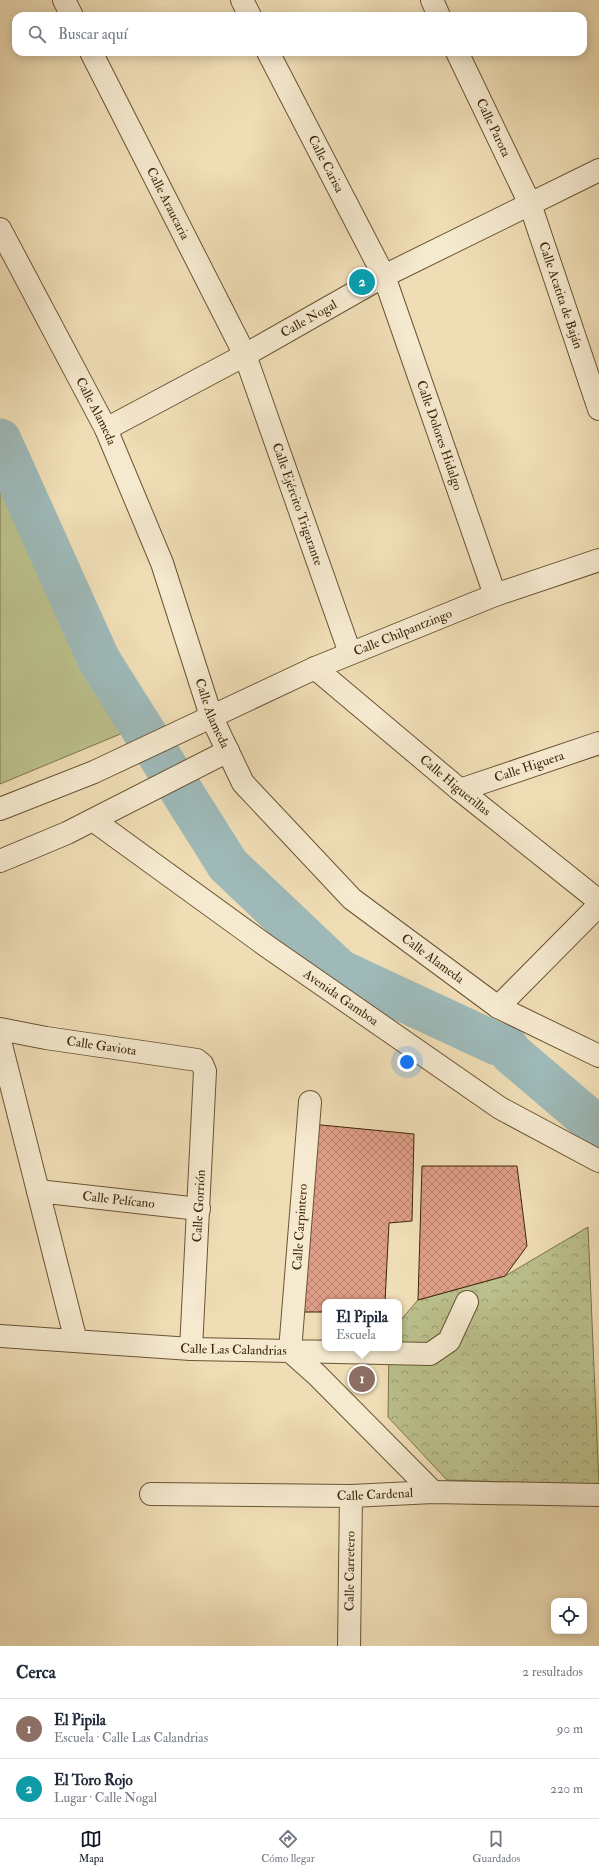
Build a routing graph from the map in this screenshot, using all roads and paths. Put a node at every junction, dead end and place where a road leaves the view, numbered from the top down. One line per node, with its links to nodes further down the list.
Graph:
1 (64, 0): 4 (street)
2 (242, 0): 5 (street)
3 (432, 0): 6 (street)
4 (70, 12)
5 (248, 12)
6 (438, 12)
7 (93, 56): 14 (street, Calle Araucaria)
8 (270, 56): 13 (street, Calle Carisa)
9 (459, 56): 11 (street, Calle Parota)
10 (599, 170): 11 (street, Calle Nogal)
11 (530, 204): 13 (street, Calle Nogal); 15 (street, Calle Acatita de Baján)
12 (0, 229): 16 (street, Calle Alameda)
13 (384, 276): 14 (street, Calle Nogal); 18 (street, Calle Dolores Hidalgo)
14 (245, 355): 16 (street, Calle Nogal); 19 (street, Calle Ejército Trigarante)
15 (599, 409)
16 (106, 429): 21 (street, Calle Alameda)
17 (596, 566): 18 (street, Calle Chilpantzingo)
18 (495, 595): 19 (street, Calle Chilpantzingo)
19 (350, 653): 20 (street, Calle Chilpantzingo)
20 (314, 668): 21 (street, Calle Chilpantzingo); 24 (street, Calle Higuerillas)
21 (211, 716): 23 (street, Calle Alameda); 25 (street, Calle Chilpantzingo)
22 (599, 743): 24 (street, Calle Higuera)
23 (228, 751): 26 (street); 30 (street, Calle Alameda)
24 (460, 790): 28 (street, Calle Higuerillas)
25 (0, 809)
26 (93, 820): 27 (street); 36 (street, Avenida Gamboa)
27 (0, 861)
28 (599, 901)
29 (599, 905): 30 (street)
30 (498, 1007): 33 (street, Calle Alameda)
31 (0, 1029): 34 (street, Calle Gaviota)
32 (0, 1041): 37 (street)
33 (599, 1056)
34 (202, 1064): 38 (street, Calle Gorrión)
35 (310, 1102): 43 (street, Calle Carpintero)
36 (599, 1161)
37 (38, 1191): 38 (street, Calle Pelícano); 41 (street)
38 (199, 1209): 42 (street, Calle Gorrión)
39 (467, 1302): 43 (street)
40 (0, 1336): 41 (street, Calle Las Calandrias)
41 (76, 1341): 42 (street, Calle Las Calandrias)
42 (191, 1348): 43 (street, Calle Las Calandrias)
43 (290, 1351): 44 (street, Calle Las Calandrias)
44 (433, 1492): 46 (street, Calle Cardenal); 47 (street, Calle Cardenal)
45 (151, 1494): 47 (street, Calle Cardenal)
46 (599, 1495)
47 (351, 1496): 48 (street, Calle Carretero)
48 (349, 1646)

